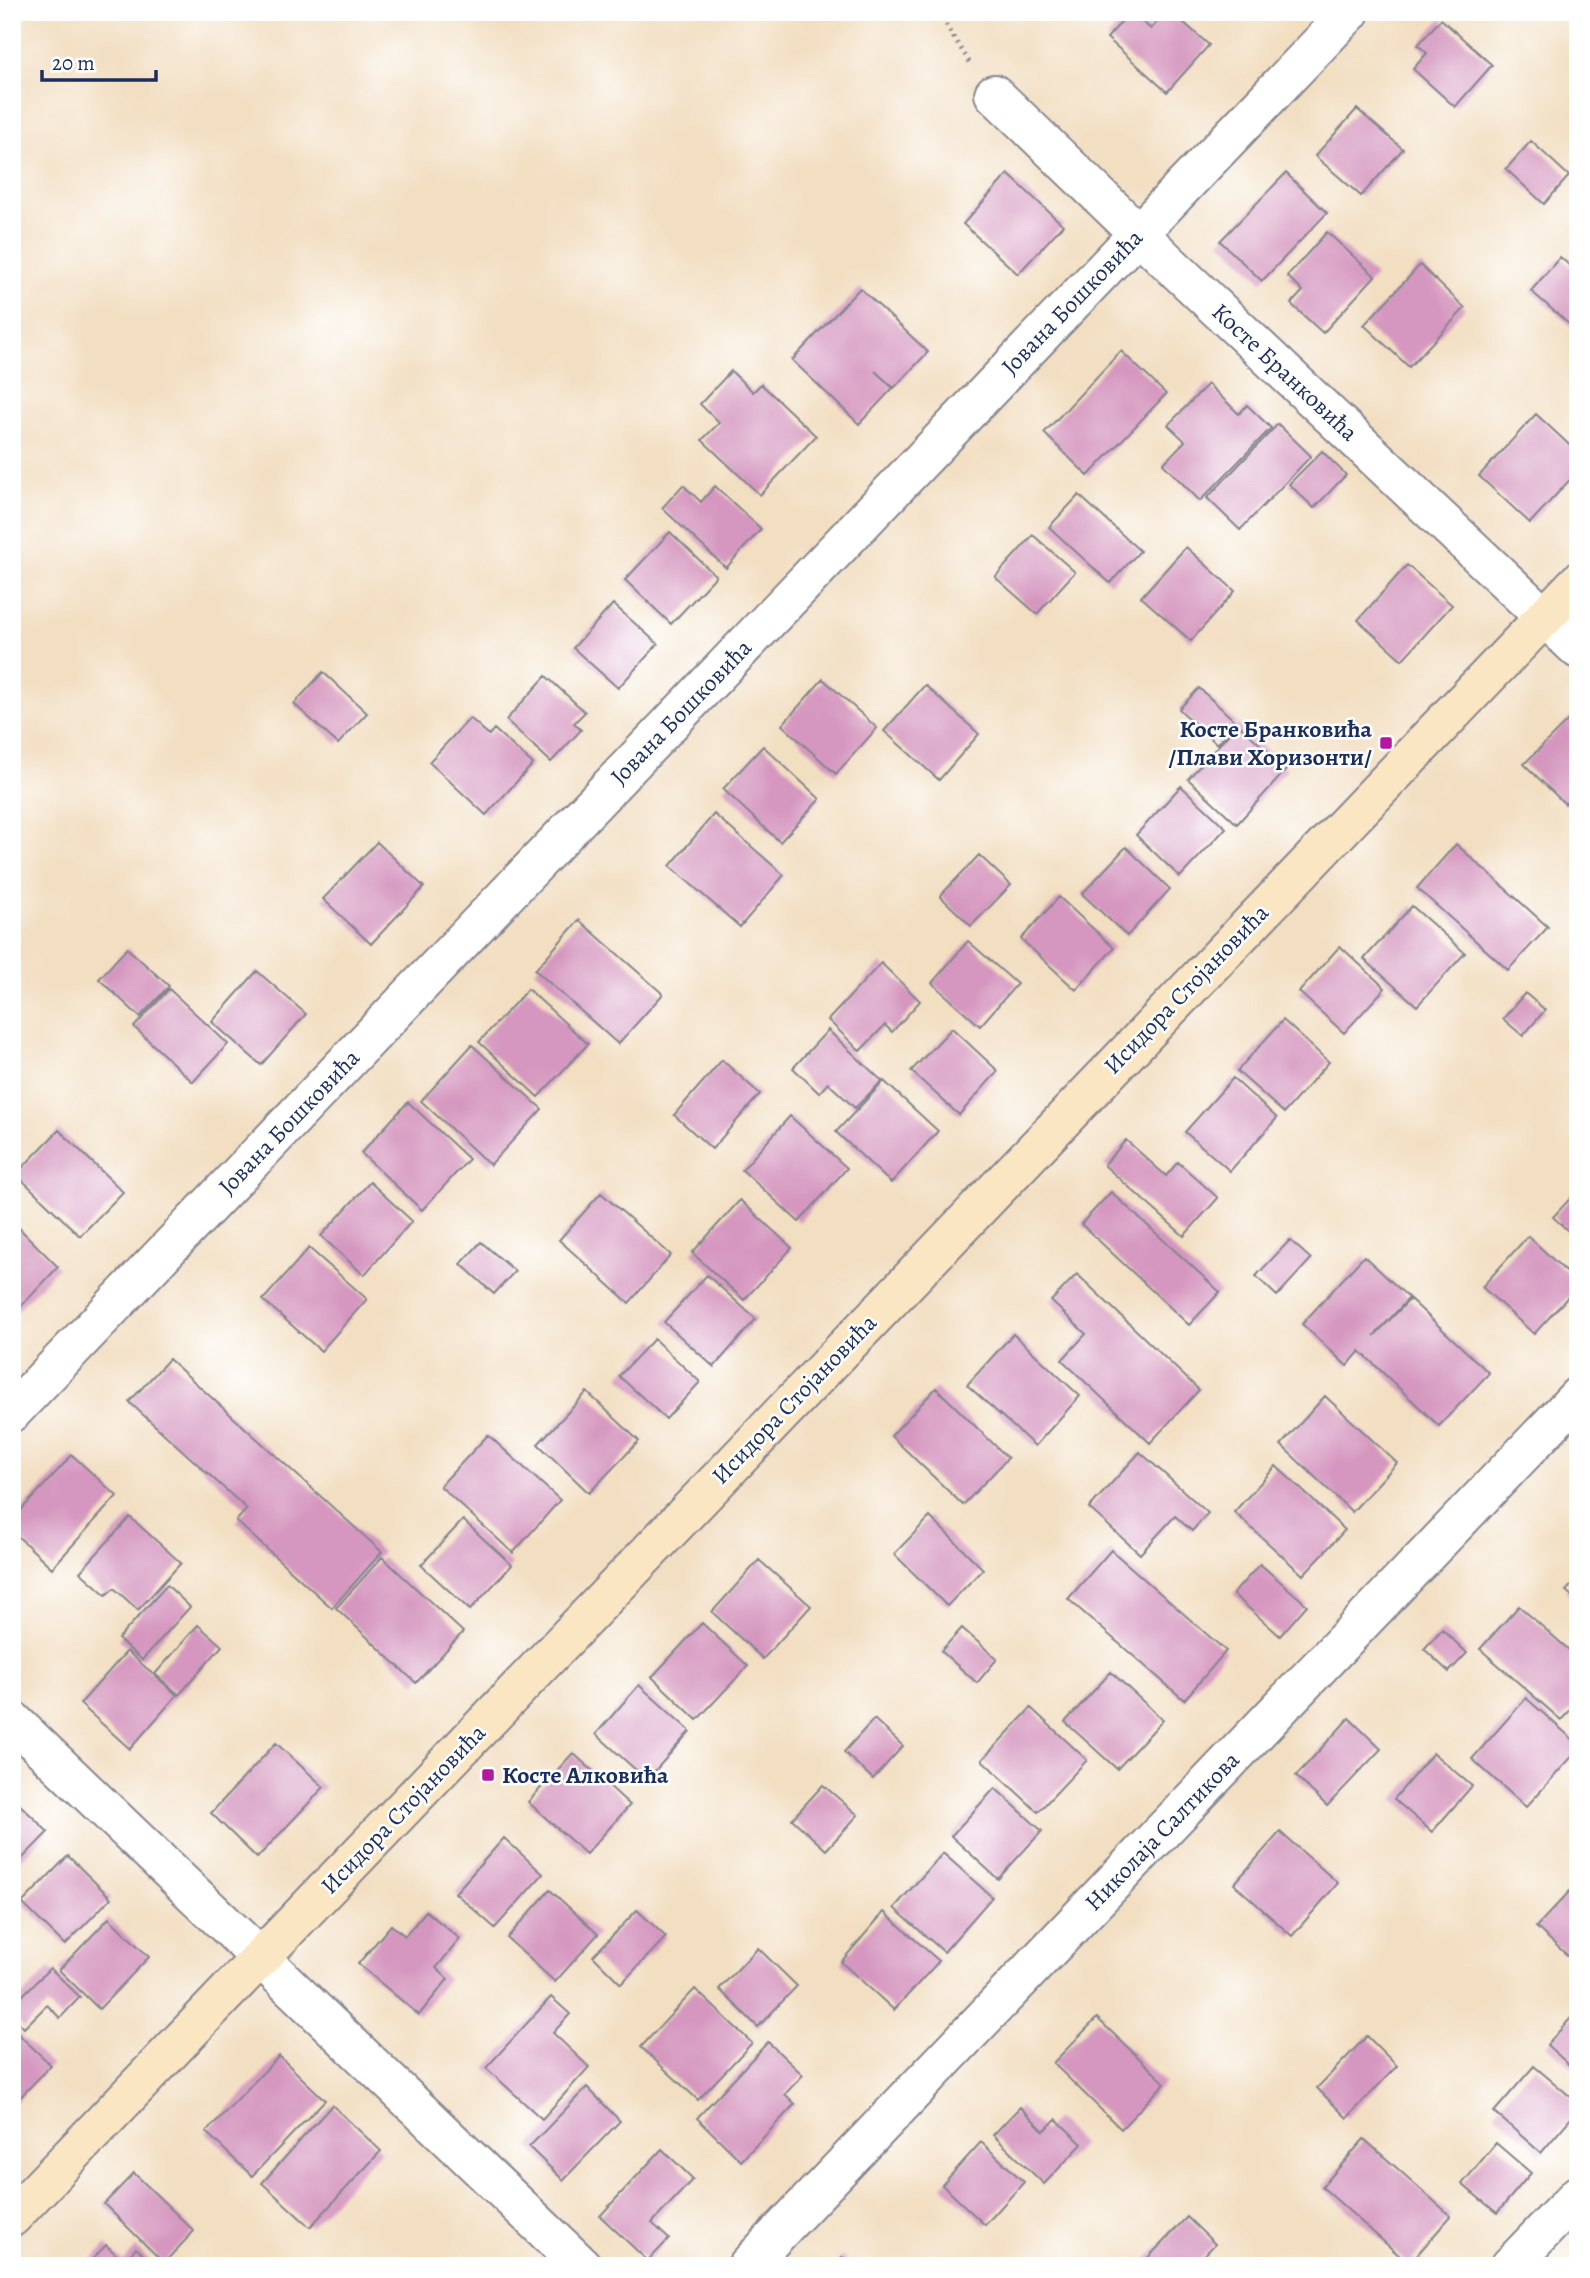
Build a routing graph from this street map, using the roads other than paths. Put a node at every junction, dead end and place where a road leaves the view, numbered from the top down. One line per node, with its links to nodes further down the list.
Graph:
1 (1350, 12): 3 (street, Јована Бошковића)
2 (994, 94): 3 (street, Косте Бранковића)
3 (1138, 233): 5 (street, Косте Бранковића); 8 (street, Јована Бошковића)
4 (1578, 582): 5 (street, Исидора Стојановића)
5 (1544, 617): 6 (street, Косте Бранковића); 10 (street, Исидора Стојановића)
6 (1578, 649)
7 (1578, 1396): 14 (street, Николаја Салтикова)
8 (12, 1412)
9 (12, 1720): 10 (street)
10 (261, 1957): 12 (street, Исидора Стојановића); 13 (street)
11 (1578, 2195): 15 (street)
12 (12, 2217)
13 (582, 2266)
14 (747, 2266)
15 (1510, 2266)

